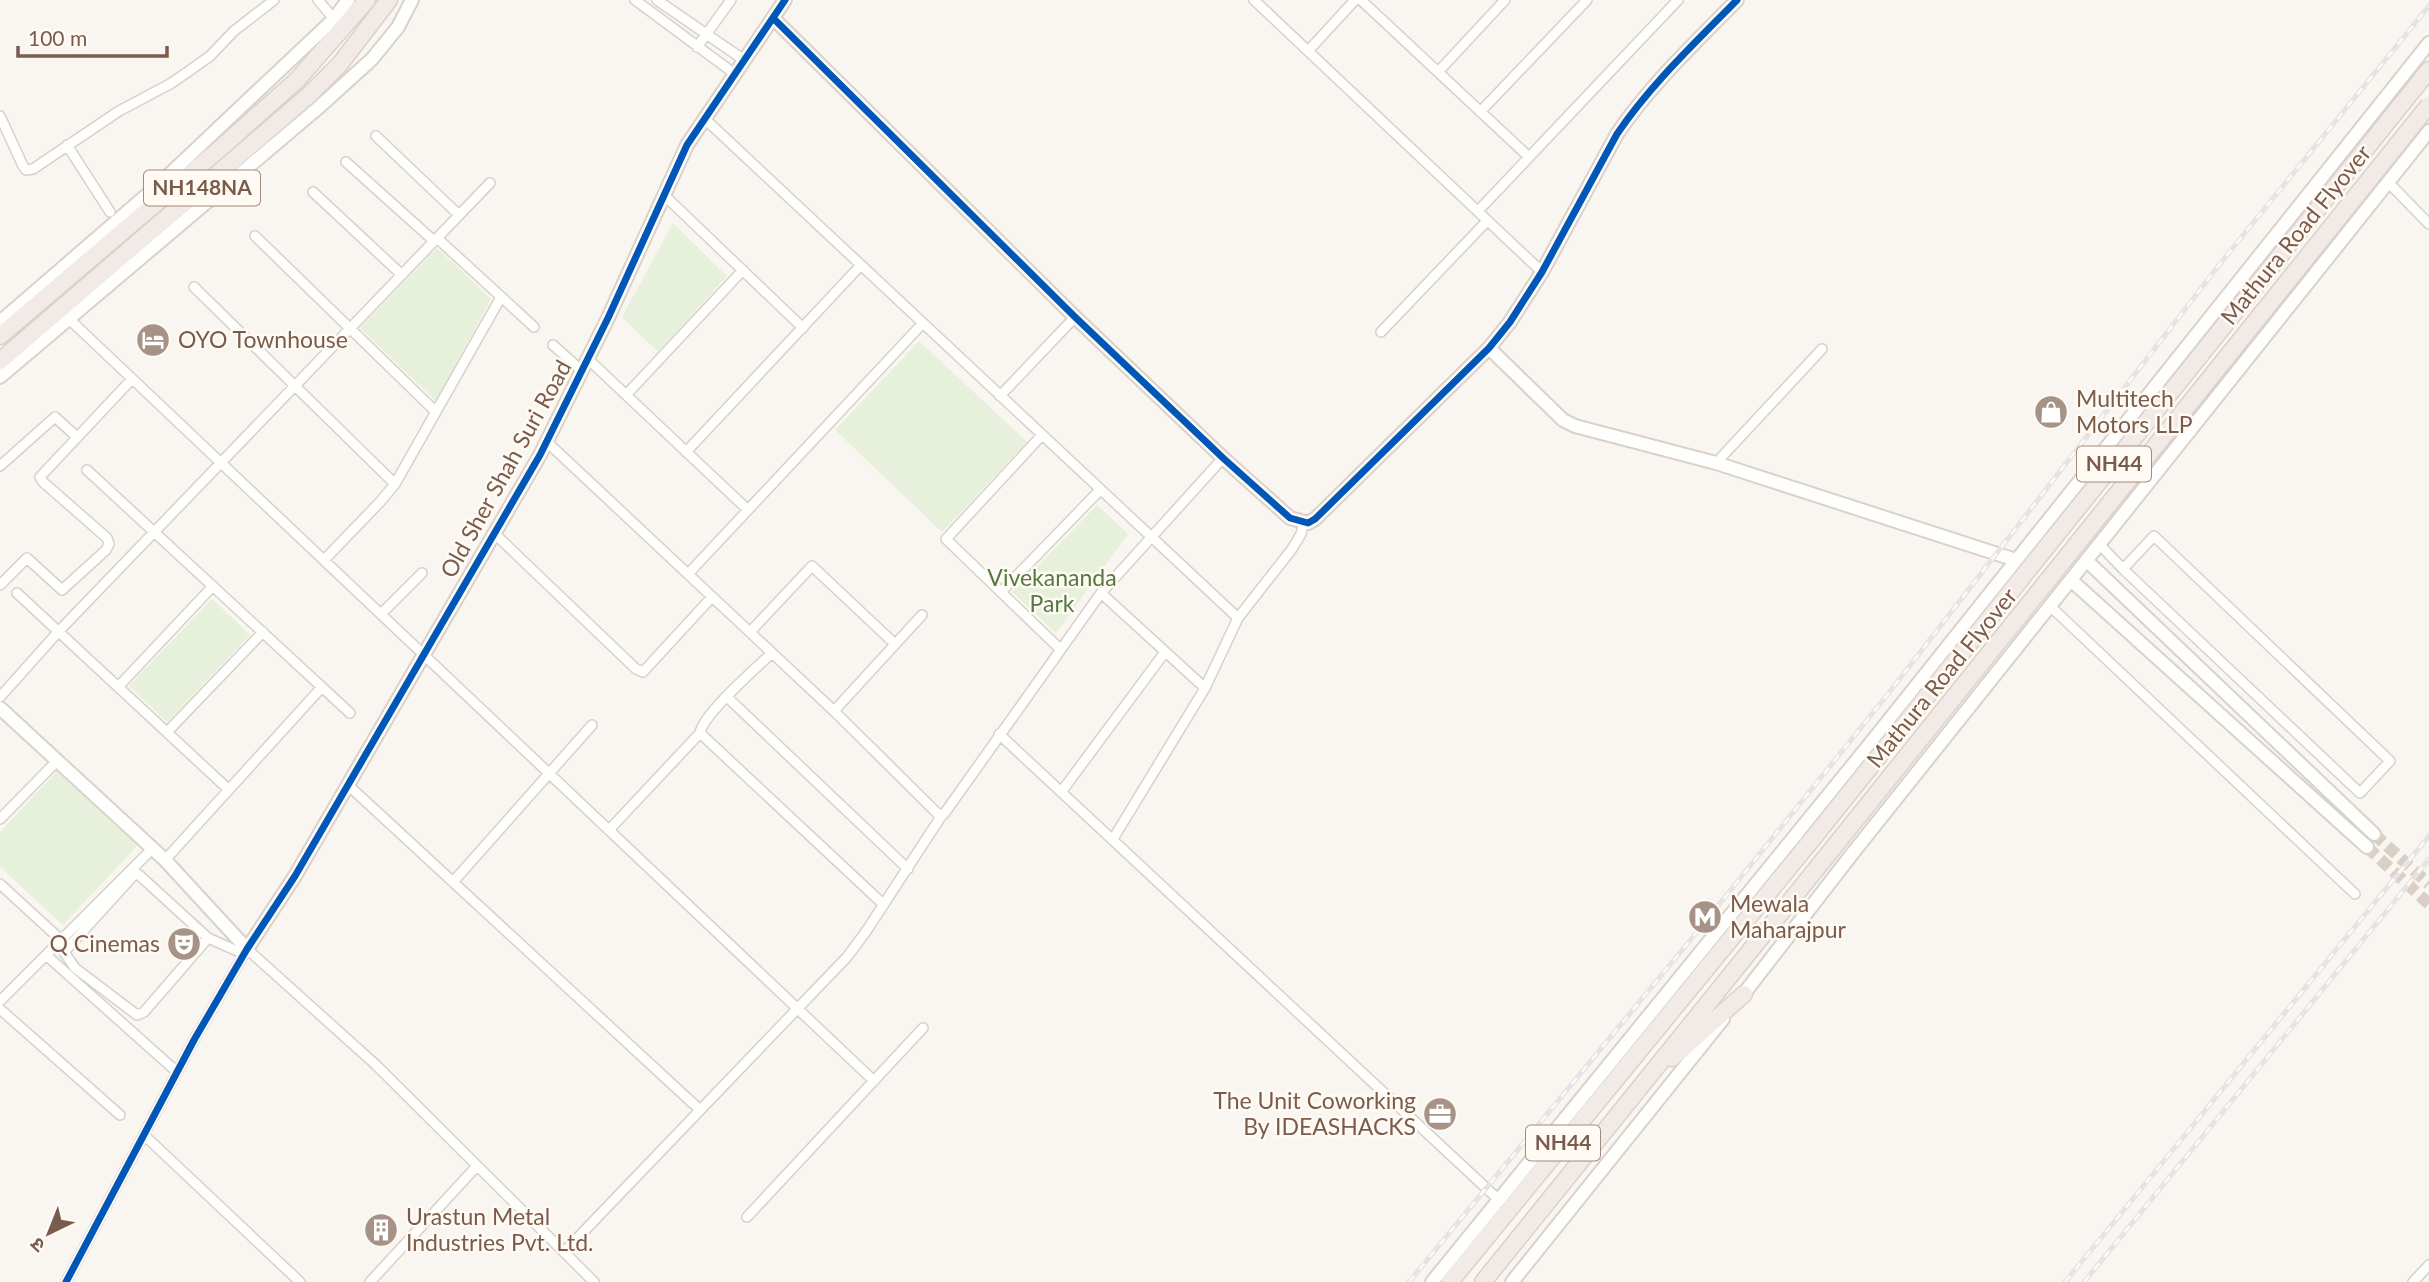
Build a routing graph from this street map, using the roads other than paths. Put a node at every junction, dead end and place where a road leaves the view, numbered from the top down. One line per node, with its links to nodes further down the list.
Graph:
1 (274, 0): 34 (street)
2 (318, 0): 19 (street)
3 (348, 0): 19 (street)
4 (367, 0): 62 (highway, NH148NA)
5 (389, 0): 66 (highway, NH148NA)
6 (412, 0): 54 (street)
7 (635, 0): 22 (street)
8 (657, 0): 20 (street)
9 (732, 0): 20 (street)
10 (785, 0): 18 (street, Old Sher Shah Suri Road)
11 (1254, 0): 23 (street)
12 (1355, 0): 23 (street)
13 (1361, 0): 26 (street)
14 (1505, 0): 26 (street)
15 (1587, 0): 29 (street)
16 (1678, 0): 35 (street)
17 (1737, 0): 50 (street)
18 (773, 18): 24 (street, Old Sher Shah Suri Road); 55 (street)
19 (334, 19): 56 (street)
20 (707, 34): 22 (street); 24 (street)
21 (2429, 43): 75 (street)
22 (697, 47): 27 (street)
23 (1309, 50): 41 (street)
24 (744, 60): 27 (street, Old Sher Shah Suri Road)
25 (2429, 70): 174 (highway, Mathura Road Flyover / NH44, bridge)
26 (1438, 72): 29 (street)
27 (735, 75): 31 (street, Old Sher Shah Suri Road)
28 (2429, 105): 160 (highway, Mathura Road Flyover / NH44, bridge)
29 (1480, 112): 35 (street)
30 (0, 116): 34 (street)
31 (705, 119): 40 (street, Old Sher Shah Suri Road); 48 (street)
32 (2429, 131): 37 (street)
33 (376, 136): 43 (street)
34 (67, 145): 42 (street)
35 (1529, 157): 41 (street)
36 (346, 162): 47 (street)
37 (2389, 182): 45 (street); 84 (street)
38 (490, 183): 43 (street)
39 (313, 192): 51 (street)
40 (664, 195): 49 (street); 67 (street, Old Sher Shah Suri Road)
41 (1478, 211): 44 (street)
42 (110, 212)
43 (459, 215): 47 (street)
44 (1487, 220): 50 (street); 61 (street)
45 (2429, 224)
46 (255, 236): 59 (street)
47 (435, 240): 51 (street); 53 (street)
48 (861, 265): 57 (street); 60 (street)
49 (743, 270): 60 (street); 71 (street)
50 (1542, 272): 64 (street)
51 (402, 275): 59 (street)
52 (194, 288): 70 (street)
53 (501, 297): 58 (street); 73 (street)
54 (68, 317): 68 (street); 69 (street)
55 (1075, 317): 72 (street); 79 (street)
56 (0, 322)
57 (923, 323): 72 (street); 87 (street)
58 (534, 327)
59 (350, 328): 70 (street); 73 (street)
60 (803, 328): 78 (street)
61 (1381, 332)
62 (0, 336)
63 (553, 345): 67 (street)
64 (1489, 348): 81 (street); 88 (street)
65 (1822, 349): 81 (street)
66 (0, 361)
67 (585, 365): 71 (street); 77 (street, Old Sher Shah Suri Road)
68 (0, 377)
69 (132, 379): 76 (street); 80 (street)
70 (295, 385): 80 (street); 85 (street)
71 (626, 395): 78 (street)
72 (1000, 396): 74 (street)
73 (436, 412): 85 (street)
74 (1042, 435): 86 (street); 102 (street)
75 (2117, 435): 84 (street); 94 (street)
76 (77, 437): 82 (street); 100 (street)
77 (547, 442): 90 (street, Old Sher Shah Suri Road); 98 (street)
78 (686, 452): 87 (street)
79 (1223, 458): 88 (street); 91 (street)
80 (221, 462): 89 (street); 93 (street)
81 (1716, 463): 94 (street)
82 (0, 466)
83 (87, 470): 89 (street)
84 (2160, 470): 92 (street)
85 (395, 484): 93 (street)
86 (1100, 490): 91 (street); 102 (street)
87 (748, 510): 98 (street)
88 (1304, 522): 109 (street)
89 (155, 532): 101 (street); 110 (street)
90 (495, 534): 105 (street); 117 (street, Old Sher Shah Suri Road)
91 (1151, 537): 104 (street); 109 (street)
92 (2100, 545): 95 (street); 96 (street)
93 (324, 560): 107 (street)
94 (2016, 560): 165 (street)
95 (2087, 561): 99 (street); 138 (street)
96 (2123, 569): 96 (street)
97 (422, 572): 107 (street)
98 (688, 574): 105 (street)
99 (2072, 581): 106 (street); 140 (street)
100 (0, 585)
101 (213, 586): 111 (street); 118 (street)
102 (1001, 592): 114 (street)
103 (17, 593): 110 (street)
104 (1101, 593): 114 (street); 115 (street)
105 (712, 597): 112 (street)
106 (2050, 606): 146 (street); 153 (street)
107 (381, 614): 117 (street)
108 (922, 615): 113 (street)
109 (1238, 618): 120 (street)
110 (59, 631): 118 (street); 121 (street)
111 (263, 632): 119 (street); 127 (street)
112 (750, 632): 113 (street); 116 (street)
113 (895, 644): 124 (street)
114 (1060, 649): 129 (street)
115 (1165, 652): 120 (street); 134 (street)
116 (772, 653): 122 (street); 124 (street)
117 (424, 655): 131 (street); 132 (street, Old Sher Shah Suri Road)
118 (118, 687): 127 (street)
119 (323, 687): 125 (street); 133 (street)
120 (1205, 688): 139 (street)
121 (0, 697)
122 (727, 697): 128 (street); 143 (street)
123 (0, 708): 130 (street)
124 (834, 710): 135 (street)
125 (350, 713)
126 (592, 725): 131 (street)
127 (167, 732): 133 (street)
128 (700, 733): 137 (street); 147 (street)
129 (999, 734): 134 (street); 135 (street)
130 (57, 761): 136 (street); 141 (street)
131 (550, 774): 137 (street); 144 (street)
132 (348, 785): 144 (street); 150 (street, Old Sher Shah Suri Road)
133 (228, 789): 142 (street)
134 (1062, 791): 139 (street)
135 (942, 815): 143 (street)
136 (0, 819)
137 (609, 830): 155 (street)
138 (2374, 834)
139 (1113, 839): 165 (street)
140 (2367, 847)
141 (152, 849): 142 (street); 149 (street)
142 (165, 860): 150 (street)
143 (908, 869): 147 (street)
144 (453, 882): 161 (street)
145 (0, 884): 149 (street)
146 (2355, 894)
147 (883, 904): 155 (street)
148 (208, 938): 148 (street); 150 (street)
149 (61, 940): 151 (street)
150 (245, 951): 158 (street); 164 (street)
151 (46, 955): 152 (street); 158 (street)
152 (4, 989): 154 (street)
153 (1744, 994): 160 (highway); 176 (street)
154 (0, 1000)
155 (797, 1008): 159 (street); 161 (street)
156 (0, 1009): 162 (street)
157 (923, 1028): 159 (street)
158 (177, 1072): 163 (street)
159 (874, 1081): 166 (street)
160 (1644, 1081): 175 (highway, NH44)
161 (699, 1109): 167 (street)
162 (120, 1115)
163 (144, 1135): 169 (street); 170 (street)
164 (476, 1167): 167 (street); 171 (street)
165 (1500, 1200): 173 (street)
166 (747, 1217)
167 (564, 1252): 172 (street)
168 (2429, 1265): 177 (street)
169 (66, 1282)
170 (300, 1282)
171 (370, 1282)
172 (594, 1282)
173 (1432, 1282)
174 (1450, 1282)
175 (1483, 1282)
176 (1512, 1282)
177 (2413, 1282)

